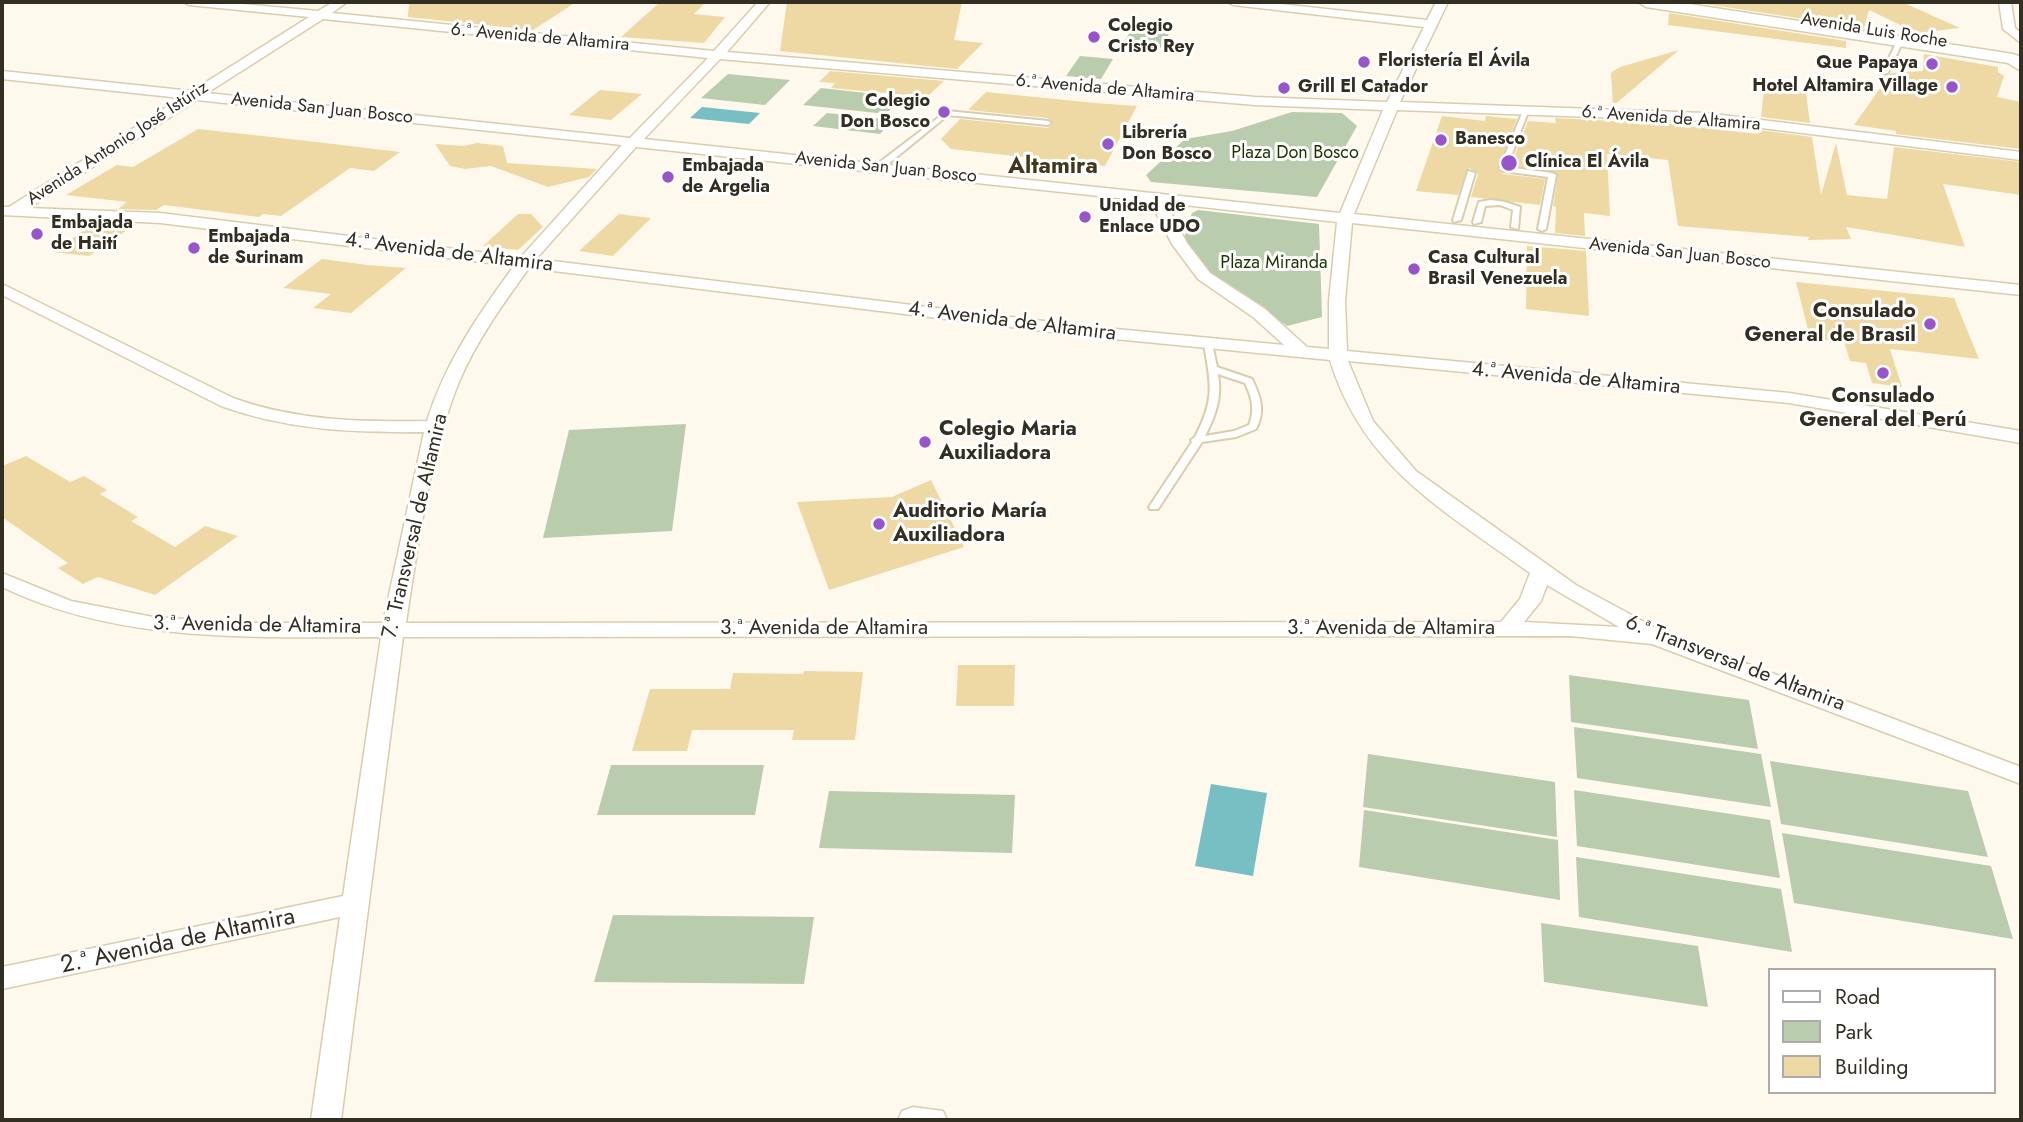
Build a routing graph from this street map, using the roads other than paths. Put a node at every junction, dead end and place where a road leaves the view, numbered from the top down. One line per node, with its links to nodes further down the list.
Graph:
1 (189, 2): 9 (street, 6.ª Avenida de Altamira)
2 (341, 2): 9 (street, Avenida Antonio José Istúriz)
3 (764, 2): 14 (street, 7.ª Transversal de Altamira)
4 (1233, 2): 10 (street)
5 (1442, 2): 10 (street, 6.ª Transversal de Altamira)
6 (1646, 2): 12 (main road, Avenida Luis Roche)
7 (1686, 2): 13 (main road, Avenida Luis Roche)
8 (2005, 2): 11 (street)
9 (317, 16): 14 (street, 6.ª Avenida de Altamira); 19 (street, Avenida Antonio José Istúriz)
10 (1430, 24): 21 (street, 6.ª Transversal de Altamira)
11 (2021, 39)
12 (1900, 41): 16 (main road, Avenida Luis Roche); 17 (lane)
13 (2021, 52)
14 (719, 55): 21 (street, 6.ª Avenida de Altamira); 24 (street, 7.ª Transversal de Altamira)
15 (2, 66): 19 (street, Avenida San Juan Bosco)
16 (2021, 66)
17 (1885, 73)
18 (2, 75): 20 (street, Avenida San Juan Bosco)
19 (206, 87): 20 (street, Avenida Antonio José Istúriz); 24 (street, Avenida San Juan Bosco)
20 (192, 96): 24 (street, Avenida San Juan Bosco); 29 (street, Avenida Antonio José Istúriz)
21 (1392, 107): 22 (street, 6.ª Avenida de Altamira); 30 (street, 6.ª Transversal de Altamira)
22 (1525, 112): 25 (street, 6.ª Avenida de Altamira); 32 (lane)
23 (1048, 123): 26 (lane)
24 (637, 137): 26 (street, Avenida San Juan Bosco); 33 (street, 7.ª Transversal de Altamira)
25 (2021, 156)
26 (882, 164): 28 (street, Avenida San Juan Bosco); 30 (street, Avenida San Juan Bosco)
27 (1471, 173): 31 (lane)
28 (1127, 194): 30 (street, Avenida San Juan Bosco); 38 (street)
29 (5, 213): 33 (street, 4.ª Avenida de Altamira)
30 (1346, 214): 31 (street, Avenida San Juan Bosco); 36 (street, Avenida San Juan Bosco); 39 (street, 6.ª Transversal de Altamira)
31 (1457, 220): 32 (street, Avenida San Juan Bosco)
32 (1542, 229): 34 (street, Avenida San Juan Bosco)
33 (524, 262): 37 (street, 4.ª Avenida de Altamira); 41 (street, 7.ª Transversal de Altamira)
34 (2021, 279)
35 (2, 289): 41 (street)
36 (2021, 290)
37 (1208, 344): 38 (street, 4.ª Avenida de Altamira); 40 (lane)
38 (1305, 354): 39 (street, 4.ª Avenida de Altamira)
39 (1338, 357): 42 (street, 4.ª Avenida de Altamira); 45 (street, 6.ª Transversal de Altamira)
40 (1213, 369): 43 (lane); 43 (lane)
41 (435, 426): 47 (street, 7.ª Transversal de Altamira)
42 (2021, 437)
43 (1196, 440): 44 (lane)
44 (1154, 506)
45 (1541, 572): 48 (street); 49 (street, 6.ª Transversal de Altamira)
46 (2, 579): 47 (street, 3.ª Avenida de Altamira)
47 (391, 629): 48 (street, 3.ª Avenida de Altamira); 51 (street, 7.ª Transversal de Altamira)
48 (1507, 629): 49 (street, 3.ª Avenida de Altamira)
49 (1655, 637): 50 (street, 6.ª Transversal de Altamira)
50 (2021, 776)
51 (354, 904): 52 (street, 2.ª Avenida de Altamira); 53 (street, 7.ª Transversal de Altamira)
52 (2, 978)
53 (326, 1120)
54 (913, 1120): 55 (street)
55 (932, 1120)

